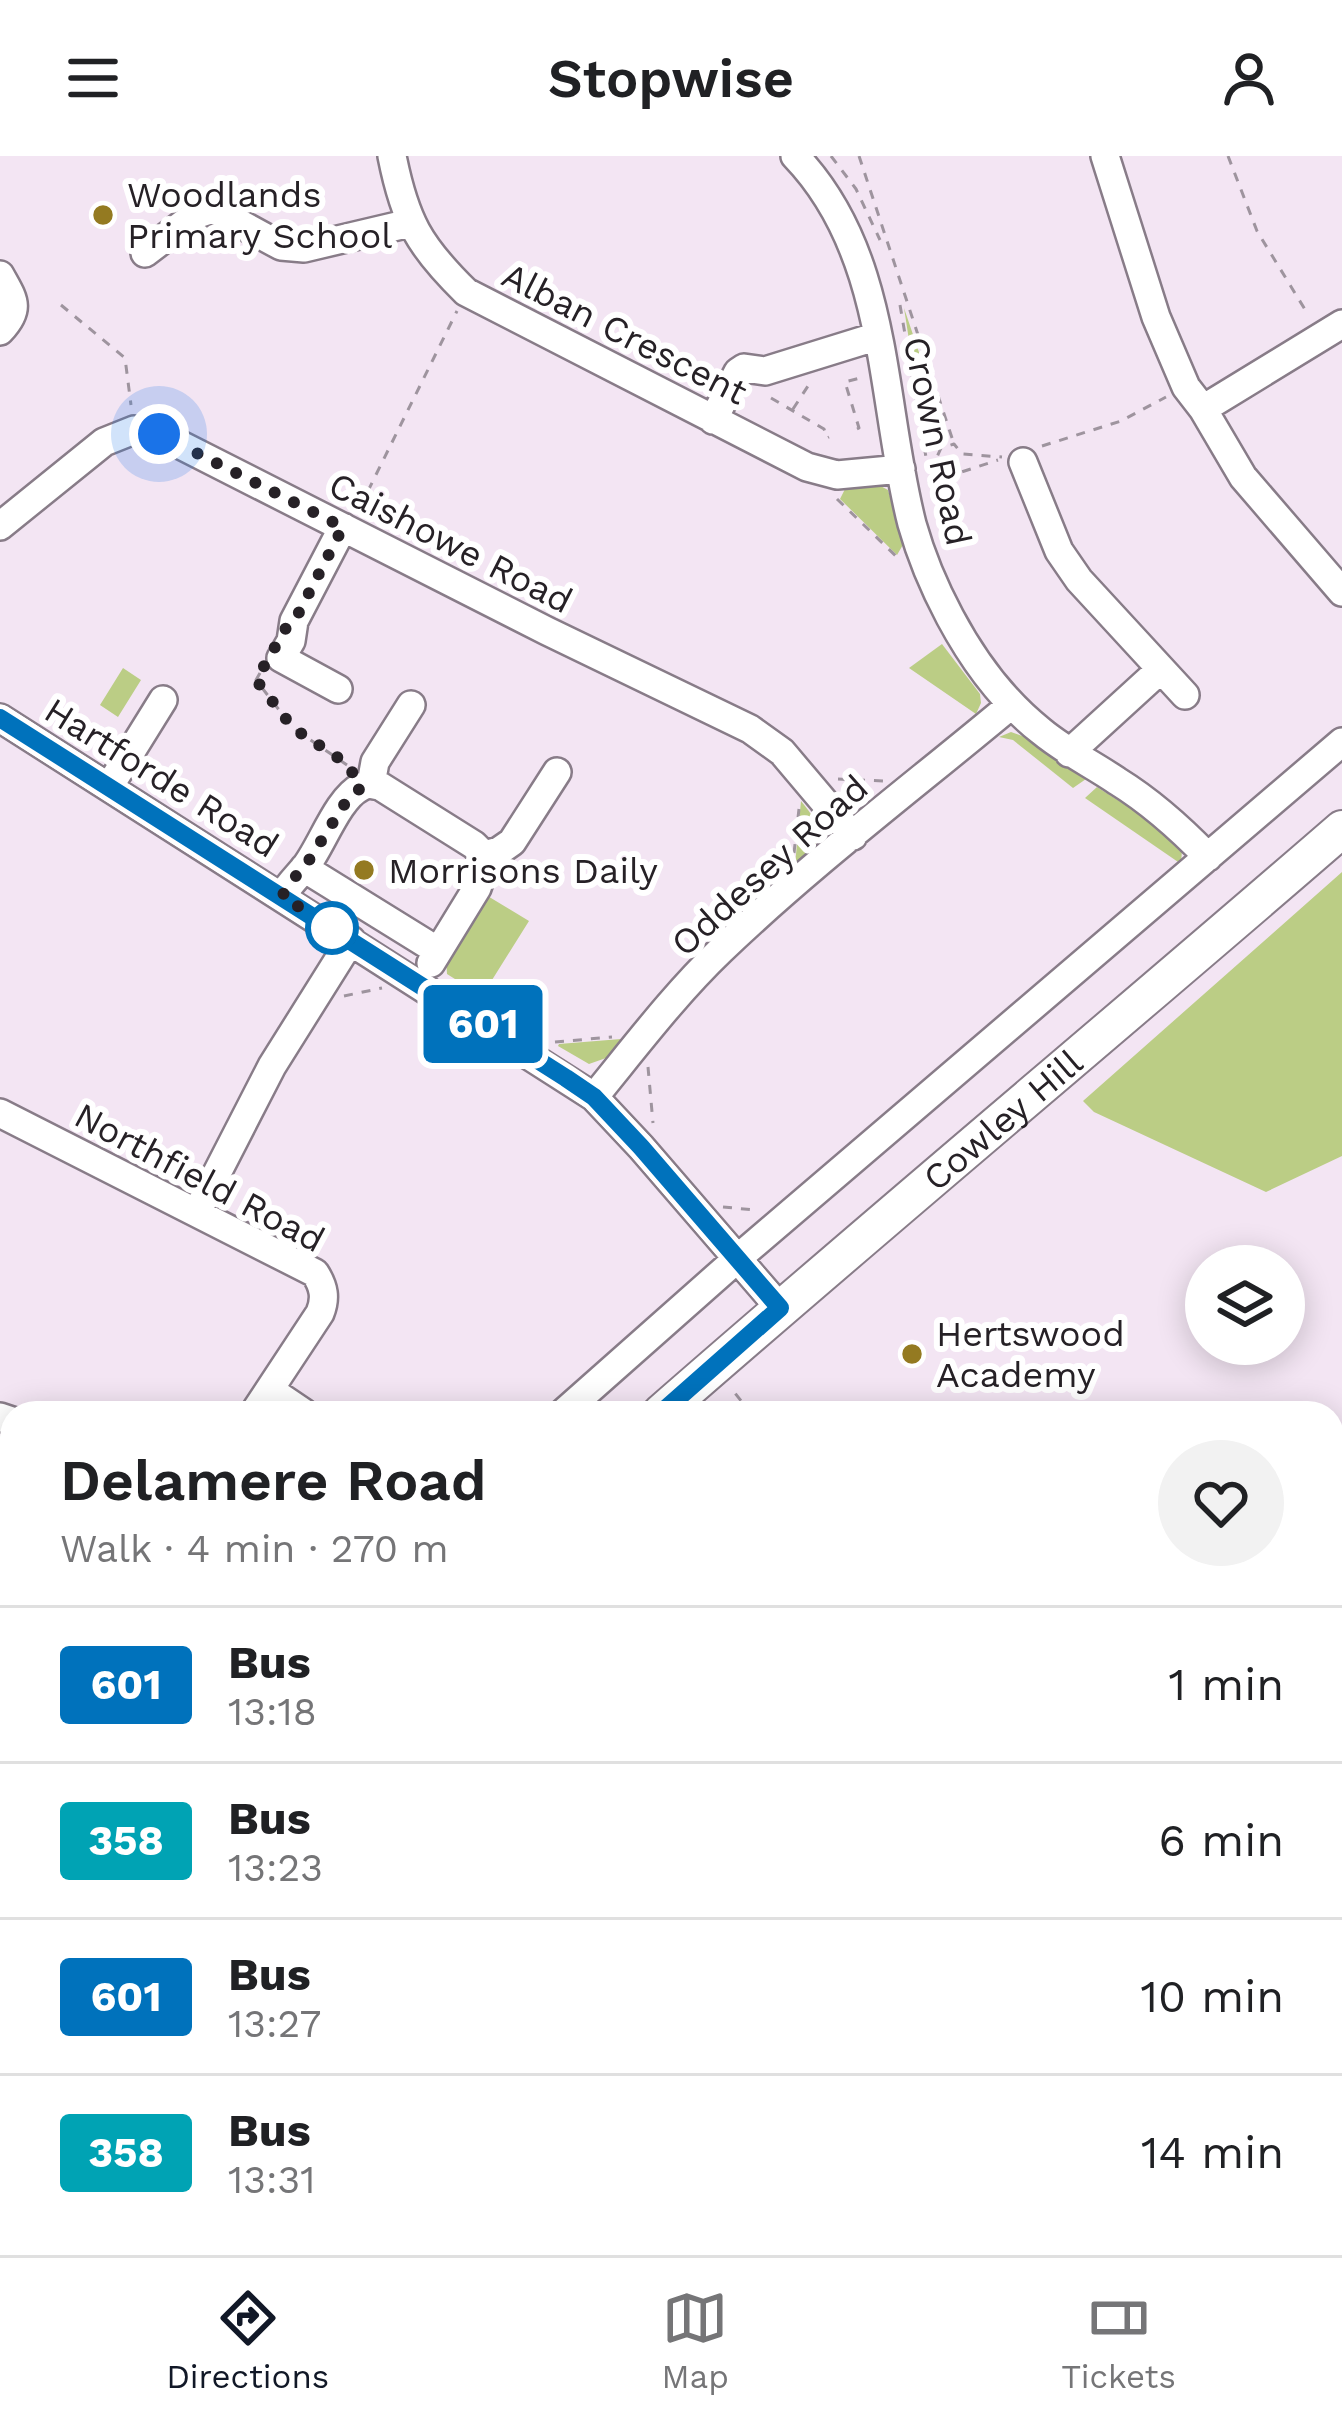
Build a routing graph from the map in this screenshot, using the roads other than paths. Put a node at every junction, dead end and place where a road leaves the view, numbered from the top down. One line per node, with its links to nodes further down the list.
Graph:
1 (392, 156): 4 (street, Alban Crescent)
2 (795, 156): 9 (street, Crown Road)
3 (1105, 156): 10 (street)
4 (410, 223): 5 (street); 11 (street, Alban Crescent)
5 (145, 253)
6 (0, 274): 7 (street)
7 (0, 331)
8 (1332, 331): 10 (street)
9 (878, 336): 11 (street); 13 (street, Crown Road)
10 (1194, 398): 16 (street)
11 (713, 420): 13 (street, Alban Crescent)
12 (1028, 455): 17 (street)
13 (916, 470): 22 (street, Crown Road)
14 (0, 526): 15 (street, Caishowe Road)
15 (346, 528): 18 (street); 30 (street, Caishowe Road)
16 (1342, 592)
17 (1161, 670): 19 (street); 25 (street)
18 (338, 689)
19 (1184, 695)
20 (163, 700): 28 (street)
21 (411, 705): 27 (street)
22 (1011, 705): 25 (street, Crown Road); 30 (street, Oddesey Road)
23 (0, 718): 28 (street, Hartforde Road)
24 (1342, 742): 32 (street, Cowley Hill)
25 (1070, 753): 32 (street, Crown Road)
26 (556, 772): 31 (street)
27 (366, 786): 31 (street); 33 (street)
28 (110, 787): 34 (street, Hartforde Road)
29 (1342, 829): 42 (main road, Cowley Hill)
30 (854, 836): 38 (street, Oddesey Road)
31 (484, 855): 36 (street)
32 (1208, 856): 41 (street, Cowley Hill)
33 (304, 868): 34 (street); 36 (street, Hartforde Road)
34 (282, 896): 35 (street, Hartforde Road)
35 (351, 940): 37 (street, Hartforde Road); 40 (street)
36 (438, 951): 37 (street)
37 (405, 985): 38 (street, Hartforde Road)
38 (594, 1097): 41 (street, Hartforde Road)
39 (0, 1113): 40 (street, Northfield Road)
40 (197, 1212): 43 (street, Northfield Road)
41 (738, 1258): 42 (street, Hartforde Road); 44 (street, Cowley Hill)
42 (780, 1308): 45 (main road, Cowley Hill)
43 (262, 1401)
44 (577, 1401)
45 (675, 1401)

